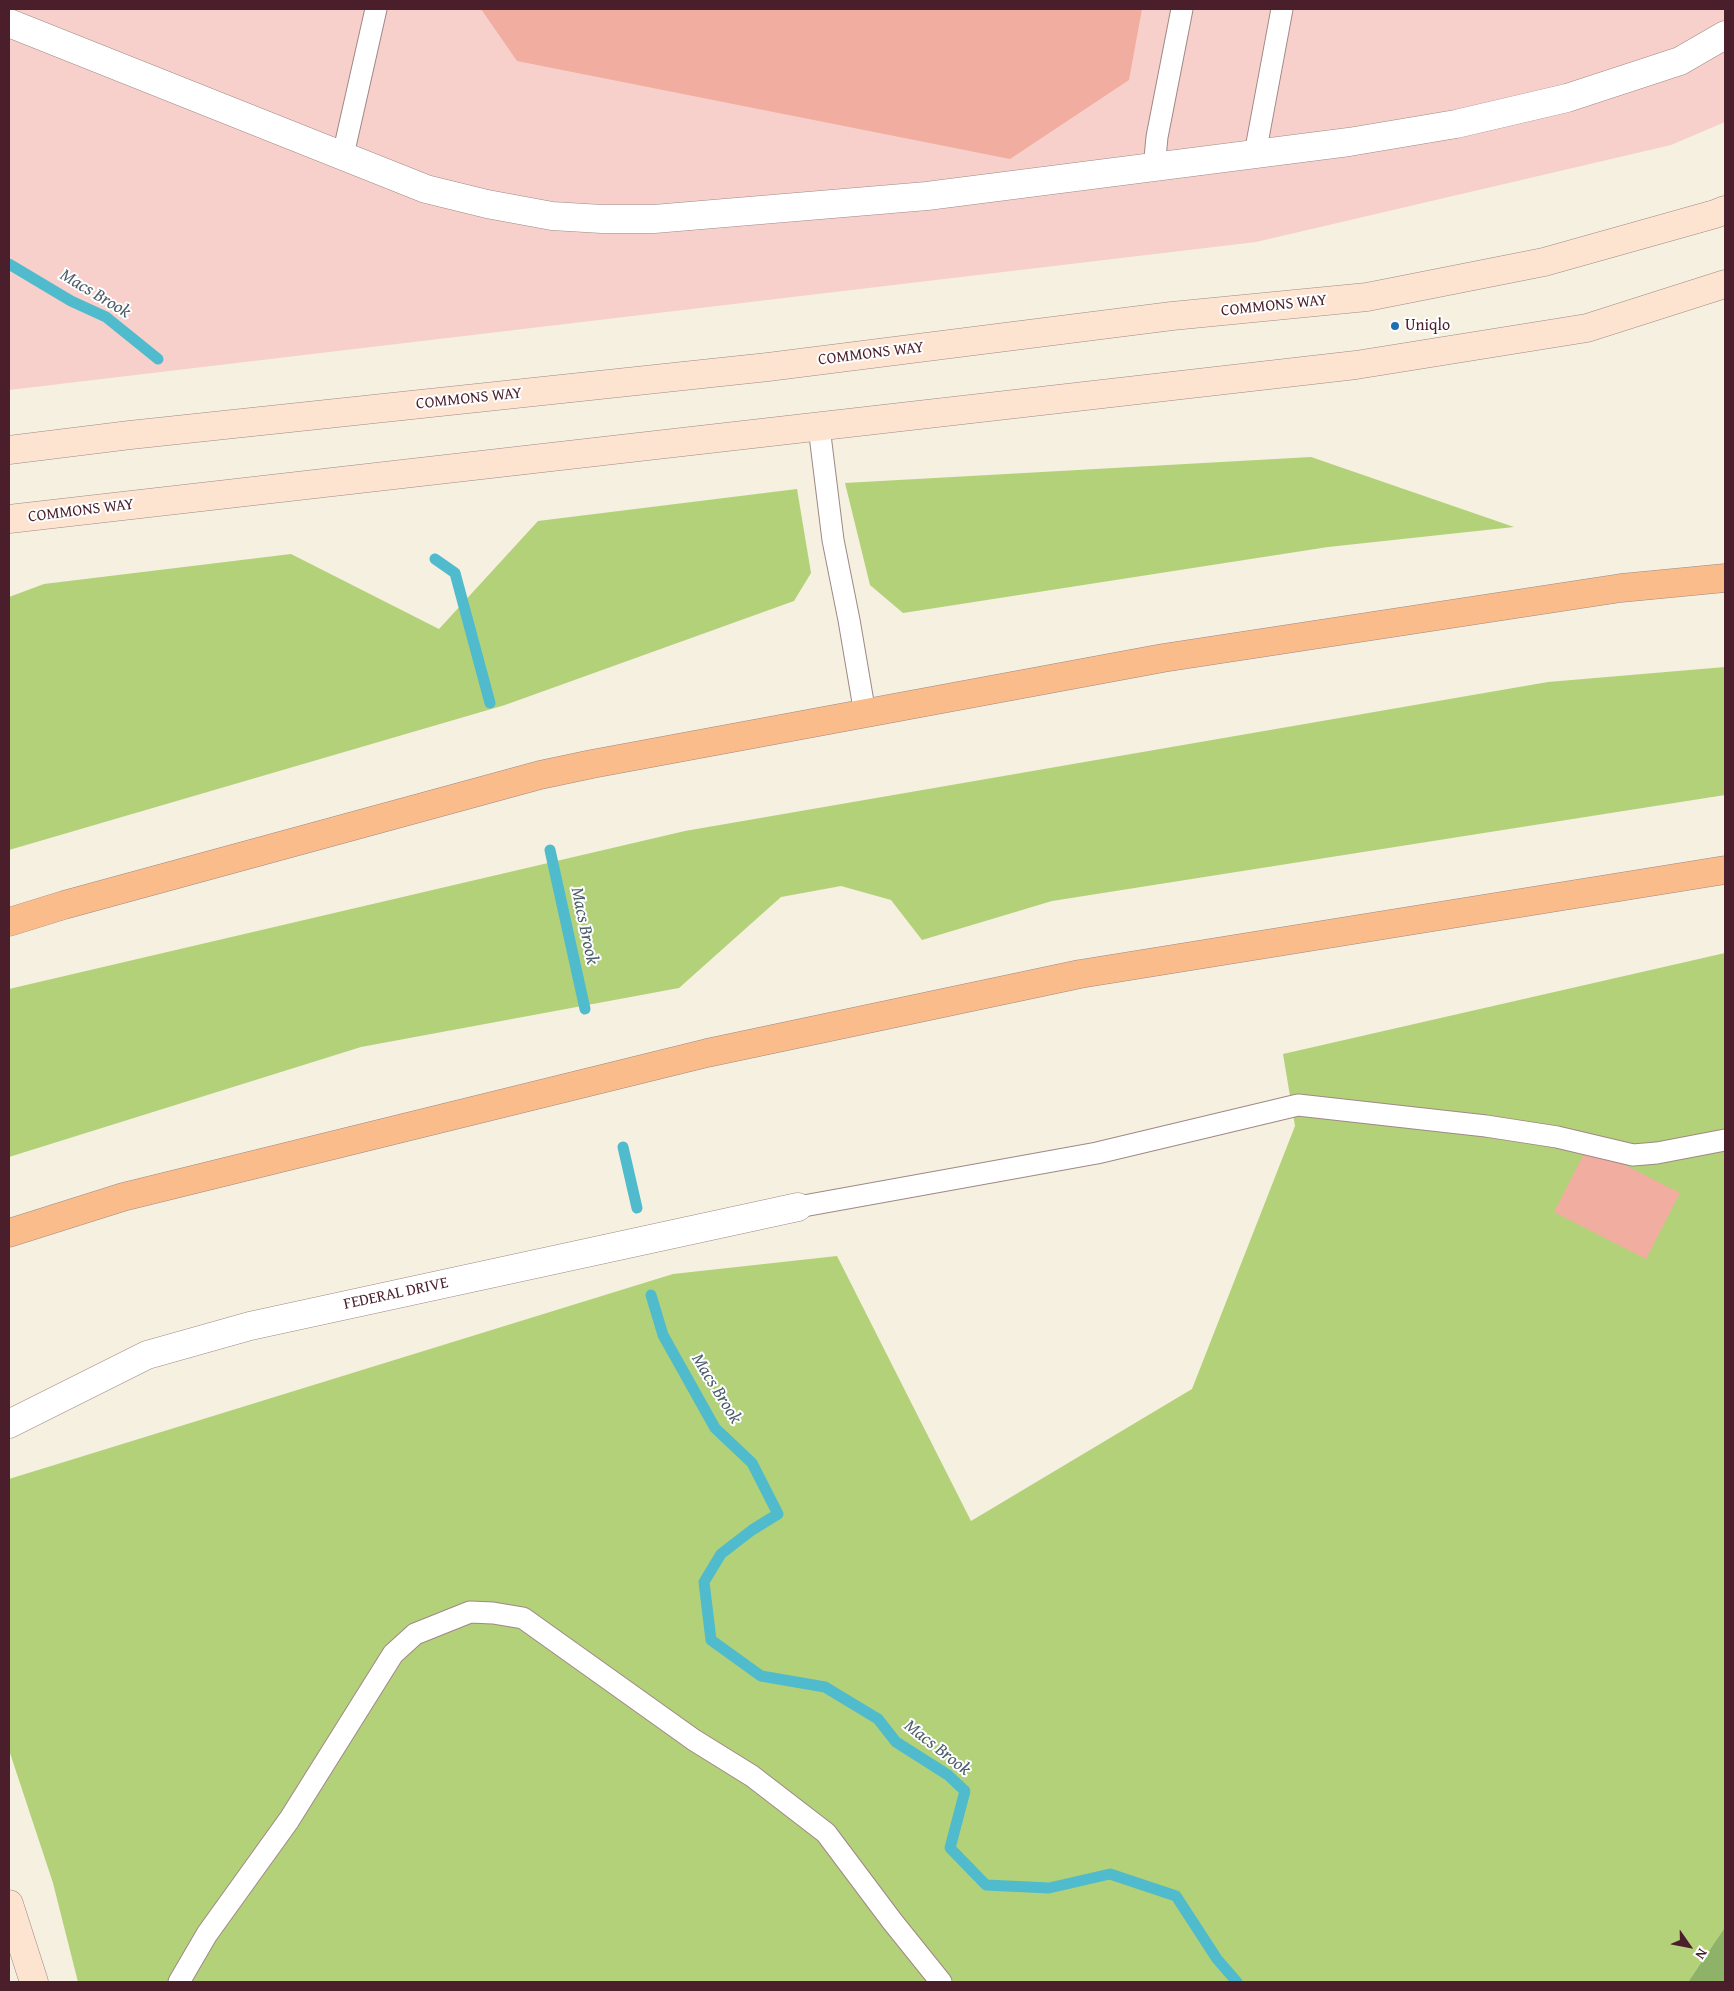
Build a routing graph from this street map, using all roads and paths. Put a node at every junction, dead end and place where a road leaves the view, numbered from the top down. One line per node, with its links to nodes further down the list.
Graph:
1 (376, 9): 7 (lane)
2 (1182, 9): 8 (lane)
3 (1282, 9): 6 (lane)
4 (9, 22): 7 (street)
5 (1725, 36): 6 (street)
6 (1255, 154): 8 (street)
7 (343, 155): 8 (street)
8 (1154, 168)
9 (1725, 210): 12 (street, COMMONS WAY)
10 (1725, 284): 11 (street, COMMONS WAY)
11 (819, 427): 13 (street, COMMONS WAY); 15 (lane)
12 (9, 450)
13 (9, 520)
14 (1725, 578): 15 (highway)
15 (865, 714): 17 (highway)
16 (1725, 870): 20 (highway)
17 (9, 922)
18 (1725, 1140): 19 (lane)
19 (798, 1207): 21 (street, FEDERAL DRIVE)
20 (9, 1233)
21 (9, 1424)
22 (9, 1904): 23 (street)
23 (34, 1982)
24 (179, 1982): 25 (lane)
25 (941, 1982)

